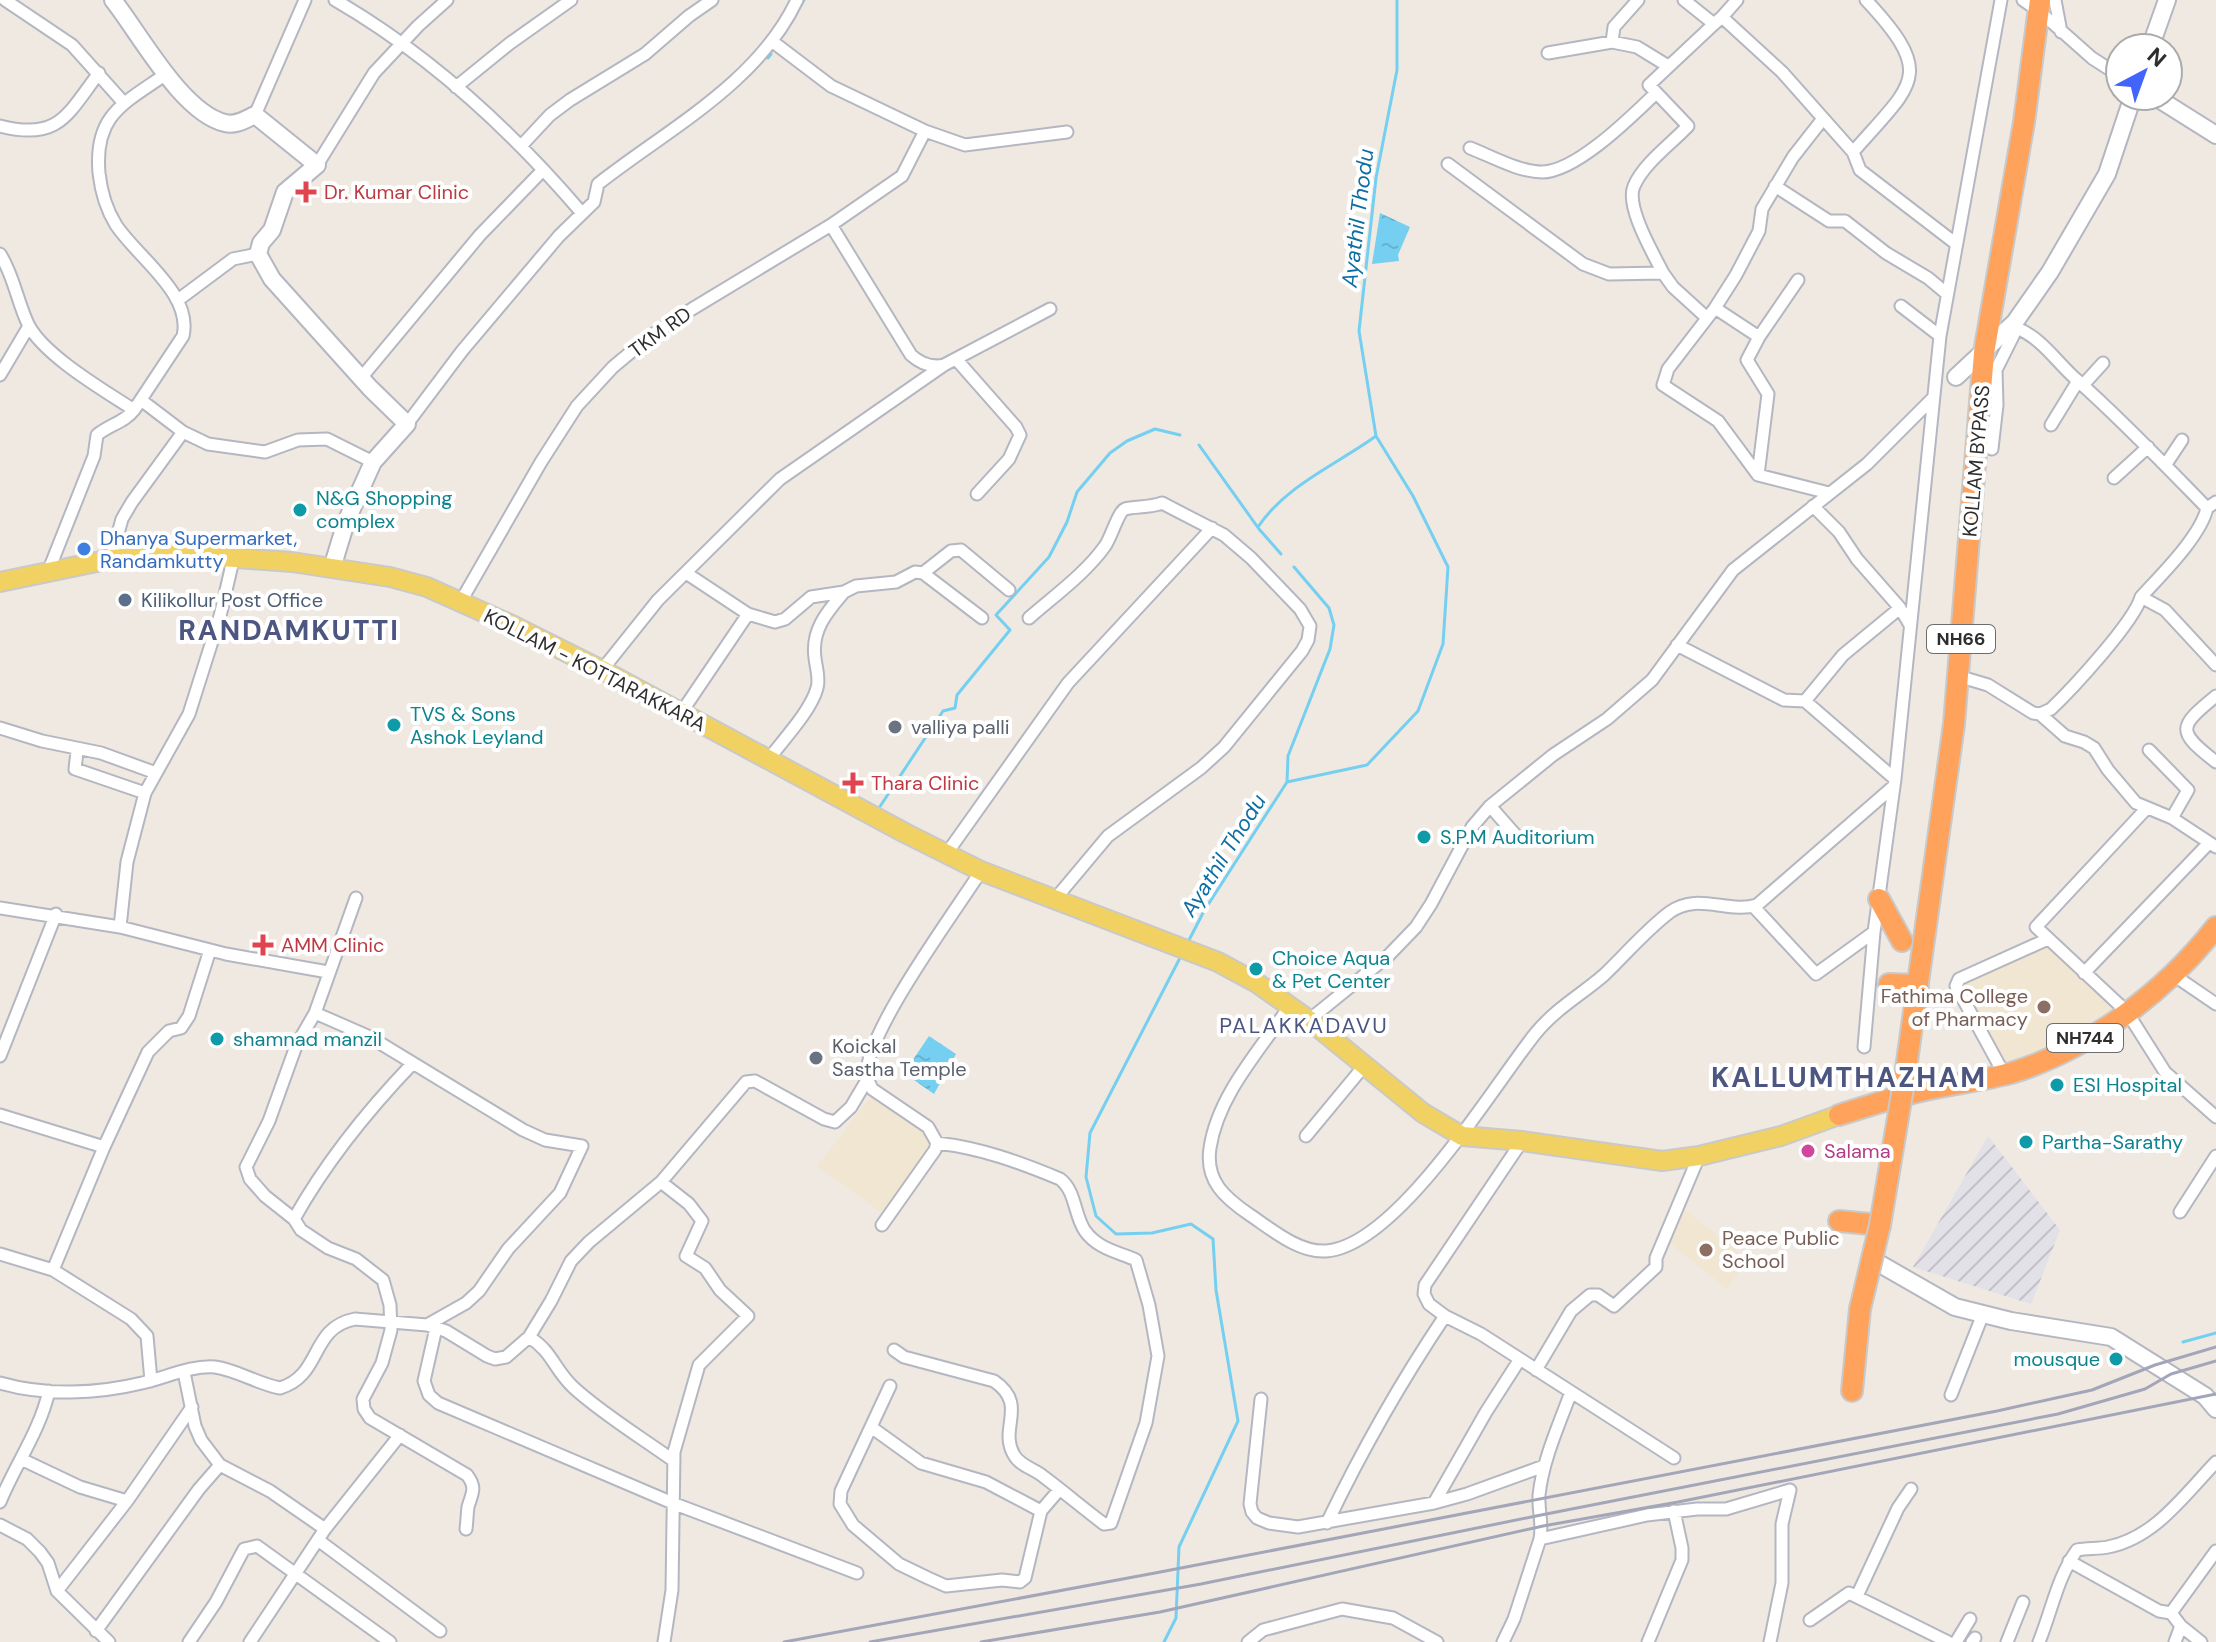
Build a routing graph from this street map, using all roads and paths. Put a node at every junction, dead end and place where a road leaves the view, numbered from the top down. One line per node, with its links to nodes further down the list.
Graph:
1 (5, 0): 25 (street)
2 (113, 0): 26 (street)
3 (305, 0): 32 (street)
4 (335, 0): 21 (street)
5 (447, 0): 21 (street)
6 (571, 0): 27 (street)
7 (712, 0): 38 (street)
8 (797, 0): 19 (street)
9 (1638, 0): 20 (street)
10 (1684, 0): 16 (street)
11 (1737, 0): 16 (street)
12 (1866, 0): 40 (street)
13 (2001, 0): 47 (street)
14 (2167, 0): 17 (street)
15 (2039, 3): 18 (street); 18 (street); 61 (highway, KOLLAM BYPASS / NH66)
16 (1718, 20): 23 (street); 33 (street)
17 (2156, 32)
18 (2061, 33): 24 (street)
19 (773, 42): 35 (street); 45 (street)
20 (1612, 42): 22 (street); 23 (street)
21 (403, 43): 27 (street); 42 (street)
22 (1548, 53)
23 (1668, 66): 28 (street)
24 (2104, 66)
25 (99, 73): 29 (street); 34 (street)
26 (166, 74): 29 (street); 32 (street)
27 (456, 87): 38 (street)
28 (1655, 94): 39 (street); 50 (street)
29 (124, 103): 53 (street)
30 (2128, 112): 57 (street)
31 (2179, 112): 37 (street)
32 (255, 115): 42 (street)
33 (1822, 120): 40 (street); 44 (street)
34 (0, 126)
35 (925, 131): 36 (street); 46 (street, TKM RD)
36 (1067, 132)
37 (2216, 135)
38 (522, 145): 43 (street)
39 (1470, 148)
40 (1853, 152): 47 (street)
41 (1448, 164): 50 (street)
42 (317, 165): 49 (street)
43 (543, 170): 45 (street); 67 (street)
44 (1775, 186): 52 (street); 56 (street)
45 (581, 212): 71 (street)
46 (831, 225): 64 (street); 96 (street, TKM RD)
47 (1955, 243): 52 (street)
48 (0, 254): 58 (street)
49 (258, 254): 53 (street); 67 (street)
50 (1663, 273): 56 (street)
51 (1798, 280): 60 (street)
52 (1946, 293): 59 (street)
53 (178, 300): 70 (street)
54 (1901, 306): 59 (street)
55 (1050, 309): 62 (street)
56 (1711, 313): 60 (street); 79 (street)
57 (2016, 325): 61 (street); 68 (street); 76 (street)
58 (29, 326): 65 (street); 70 (street)
59 (1940, 336): 69 (street)
60 (1759, 337): 79 (street)
61 (1984, 353): 66 (street); 105 (highway, KOLLAM BYPASS / NH66)
62 (956, 359): 64 (street); 82 (street)
63 (2103, 363): 68 (street)
64 (944, 365): 90 (street)
65 (0, 375)
66 (1956, 377)
67 (361, 378): 71 (street)
68 (2080, 383): 72 (street); 75 (street)
69 (1932, 399): 81 (street); 101 (street)
70 (138, 405): 73 (street); 89 (street)
71 (407, 424): 77 (street)
72 (2051, 425)
73 (183, 432): 77 (street); 87 (street)
74 (2182, 440): 78 (street)
75 (2148, 447): 78 (street); 80 (street)
76 (1992, 449)
77 (373, 462): 88 (street)
78 (2166, 464): 83 (street)
79 (1758, 475): 81 (street)
80 (2114, 478)
81 (1829, 493): 84 (street)
82 (977, 494)
83 (2212, 505): 95 (street)
84 (1813, 506): 97 (street); 102 (street)
85 (1212, 528): 100 (street); 123 (street); 126 (street)
86 (234, 556): 87 (main road, KOLLAM - KOTTARAKKARA); 88 (main road, KOLLAM - KOTTARAKKARA); 115 (street)
87 (111, 559): 89 (main road, KOLLAM - KOTTARAKKARA)
88 (332, 568): 96 (main road, KOLLAM - KOTTARAKKARA)
89 (48, 572): 92 (main road, KOLLAM - KOTTARAKKARA)
90 (686, 573): 98 (street); 104 (street)
91 (923, 573): 93 (street); 94 (street); 99 (street)
92 (0, 582)
93 (1009, 590)
94 (844, 592): 98 (street); 113 (street)
95 (2141, 597): 103 (street); 109 (street)
96 (461, 601): 104 (main road, KOLLAM - KOTTARAKKARA)
97 (1900, 608): 101 (street); 107 (street)
98 (748, 614): 108 (street)
99 (982, 618)
100 (1029, 618)
101 (1910, 625): 116 (street)
102 (1677, 645): 107 (street); 118 (street)
103 (2216, 665)
104 (602, 670): 108 (main road, KOLLAM - KOTTARAKKARA)
105 (1958, 676): 109 (street); 141 (highway, KOLLAM BYPASS / NH66)
106 (2216, 696): 114 (street)
107 (1805, 701): 116 (street)
108 (681, 713): 113 (main road, KOLLAM - KOTTARAKKARA)
109 (2040, 714): 119 (street)
110 (0, 728): 115 (street)
111 (2149, 750): 120 (street)
112 (77, 752): 117 (street)
113 (768, 760): 123 (main road, KOLLAM - KOTTARAKKARA)
114 (2216, 762)
115 (156, 773): 117 (street)
116 (1894, 782): 127 (street); 128 (street)
117 (145, 793): 131 (street)
118 (1490, 806): 121 (street); 146 (street)
119 (2146, 809): 120 (street); 134 (street)
120 (2172, 818): 122 (street)
121 (1519, 839)
122 (2212, 845): 138 (street)
123 (947, 853): 124 (main road, KOLLAM - KOTTARAKKARA)
124 (981, 871): 126 (main road, KOLLAM - KOTTARAKKARA); 152 (street)
125 (356, 898): 137 (street)
126 (1056, 898): 143 (main road, KOLLAM - KOTTARAKKARA)
127 (1879, 899): 133 (street); 135 (highway)
128 (1753, 906): 133 (street); 157 (street)
129 (0, 908): 130 (street)
130 (56, 914): 131 (street); 148 (street)
131 (120, 927): 136 (street)
132 (2216, 927): 139 (highway, NH744)
133 (1874, 932): 147 (street)
134 (2048, 939): 138 (street); 151 (street)
135 (1902, 941)
136 (210, 950): 137 (street); 160 (street)
137 (328, 972): 145 (street)
138 (2084, 973): 144 (street)
139 (2172, 974): 142 (street); 144 (highway, NH744)
140 (1889, 984): 141 (highway)
141 (1918, 985): 168 (highway, NH66, bridge)
142 (2216, 1004)
143 (1289, 1007): 146 (main road); 157 (street)
144 (2127, 1012): 151 (highway, NH744); 155 (street)
145 (315, 1013): 149 (street); 165 (street)
146 (1309, 1020): 150 (main road)
147 (1864, 1047)
148 (0, 1056)
149 (413, 1063): 165 (street); 175 (street)
150 (1364, 1066): 156 (street); 157 (main road)
151 (2004, 1074): 154 (highway, NH744)
152 (867, 1080): 159 (street); 163 (street)
153 (0, 1115): 160 (street)
154 (1839, 1115): 161 (main road)
155 (2216, 1117)
156 (1306, 1136)
157 (1462, 1136): 158 (main road)
158 (1522, 1141): 161 (main road); 173 (street)
159 (937, 1143): 167 (street); 200 (street)
160 (104, 1147): 171 (street)
161 (1699, 1156): 179 (street)
162 (2216, 1156): 164 (street)
163 (661, 1182): 176 (street); 195 (street)
164 (2180, 1212)
165 (294, 1219): 174 (street)
166 (1839, 1221): 168 (highway)
167 (882, 1225)
168 (1880, 1225): 170 (highway, NH66, bridge)
169 (0, 1254): 171 (street)
170 (1873, 1260): 172 (street); 185 (highway, NH66, bridge)
171 (53, 1270): 181 (street)
172 (1983, 1314): 187 (street); 190 (street)
173 (1445, 1316): 178 (street); 207 (street)
174 (391, 1321): 175 (street); 180 (street); 192 (street)
175 (432, 1327): 176 (street); 204 (street)
176 (529, 1337): 195 (street)
177 (894, 1350): 200 (street)
178 (1520, 1359): 179 (street); 203 (street)
179 (1536, 1370): 186 (street)
180 (184, 1372): 181 (street); 189 (street)
181 (151, 1381): 184 (street)
182 (0, 1383): 184 (street)
183 (890, 1386): 191 (street)
184 (49, 1391): 194 (street)
185 (1852, 1391)
186 (1571, 1392): 193 (street); 198 (street)
187 (1951, 1395)
188 (1261, 1399): 207 (street)
189 (192, 1407): 197 (street); 201 (street)
190 (2216, 1409)
191 (871, 1427): 205 (street); 205 (street)
192 (400, 1435): 209 (street); 210 (street)
193 (1674, 1458)
194 (21, 1459): 201 (street); 202 (street)
195 (674, 1461): 204 (street)
196 (2216, 1462): 214 (street)
197 (220, 1465): 209 (street); 224 (street)
198 (1544, 1466): 203 (street); 211 (street)
199 (1911, 1489): 218 (street)
200 (1059, 1490): 205 (street)
201 (127, 1501): 217 (street)
202 (0, 1502)
203 (1434, 1503): 207 (street)
204 (675, 1504): 216 (street); 230 (street)
205 (1041, 1511)
206 (1674, 1511): 211 (street); 234 (street); 235 (street)
207 (1327, 1523)
208 (0, 1525): 217 (street)
209 (325, 1529): 212 (street)
210 (466, 1529)
211 (1540, 1539): 233 (street)
212 (318, 1540): 215 (street); 225 (street)
213 (2216, 1551): 220 (street)
214 (2069, 1561): 220 (street); 239 (street)
215 (296, 1572): 227 (street); 228 (street); 229 (street)
216 (857, 1573)
217 (57, 1591): 224 (street)
218 (1857, 1596): 222 (street); 236 (street)
219 (2023, 1602): 238 (street)
220 (2171, 1613): 223 (street)
221 (1970, 1619): 237 (street)
222 (1810, 1620)
223 (2181, 1626): 240 (street); 241 (street)
224 (96, 1631): 226 (street)
225 (440, 1631)
226 (109, 1642)
227 (189, 1642)
228 (250, 1642)
229 (390, 1642)
230 (664, 1642)
231 (1248, 1642): 232 (street)
232 (1437, 1642)
233 (1503, 1642)
234 (1648, 1642)
235 (1770, 1642)
236 (1948, 1642)
237 (1956, 1642)
238 (2007, 1642)
239 (2039, 1642)
240 (2175, 1642)
241 (2201, 1642)

